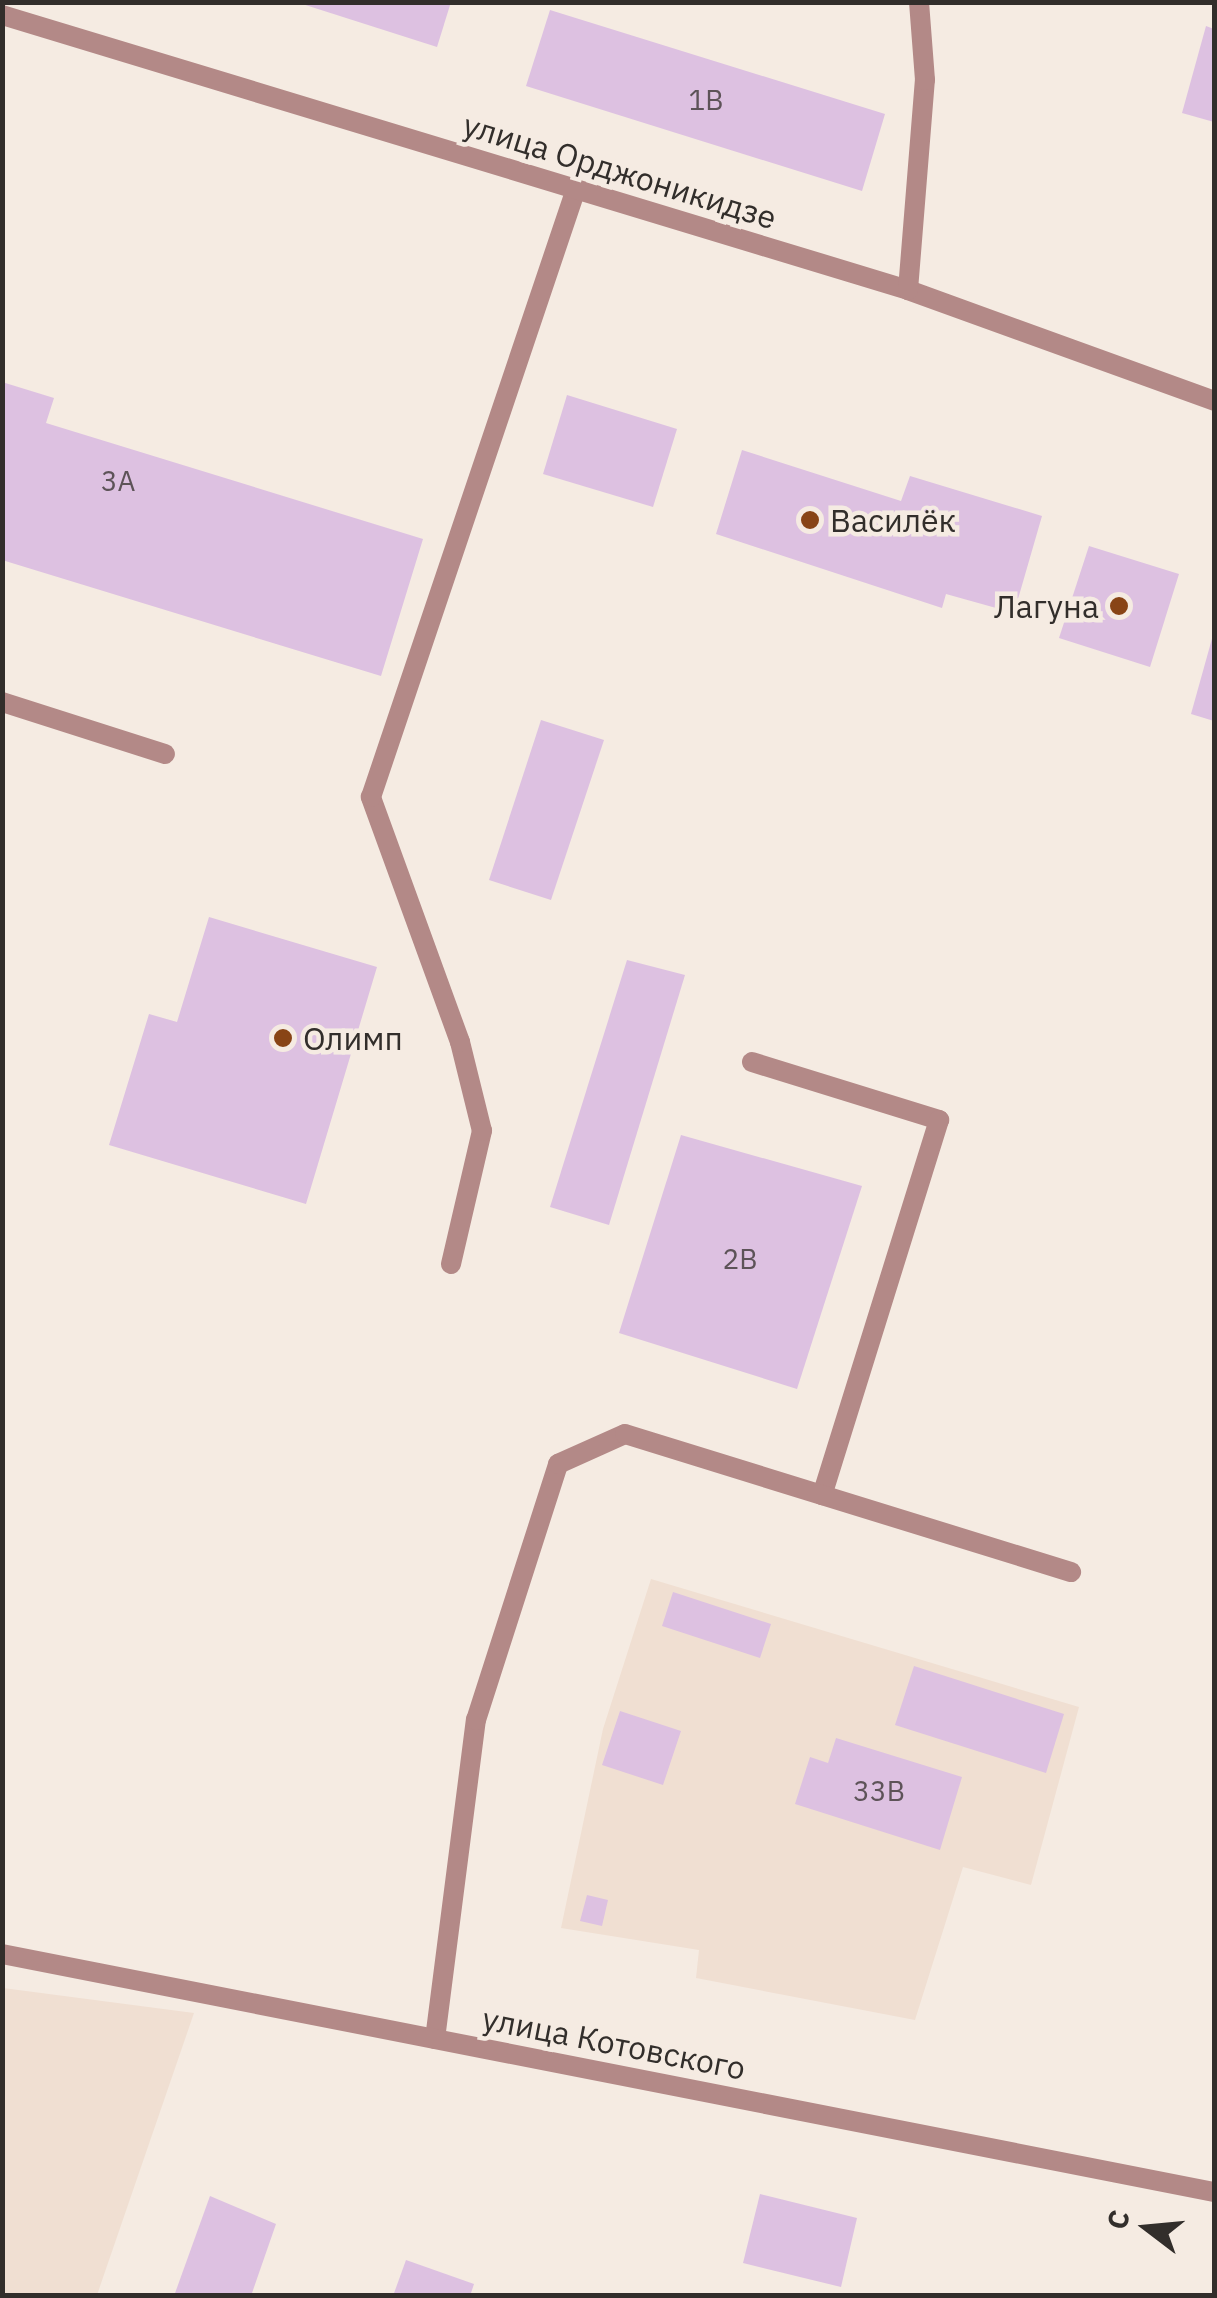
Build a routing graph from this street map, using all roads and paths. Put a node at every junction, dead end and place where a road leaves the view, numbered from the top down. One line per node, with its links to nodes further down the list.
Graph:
1 (919, 2): 4 (street)
2 (2, 15): 3 (street, улица Орджоникидзе)
3 (576, 189): 4 (street, улица Орджоникидзе); 9 (street)
4 (908, 290): 5 (street, улица Орджоникидзе)
5 (1214, 401)
6 (2, 702): 7 (street)
7 (166, 754)
8 (752, 1062): 10 (street)
9 (450, 1264)
10 (822, 1495): 11 (street); 13 (street)
11 (1071, 1572)
12 (2, 1954): 13 (street, улица Котовского)
13 (436, 2039): 14 (street, улица Котовского)
14 (1214, 2192)

